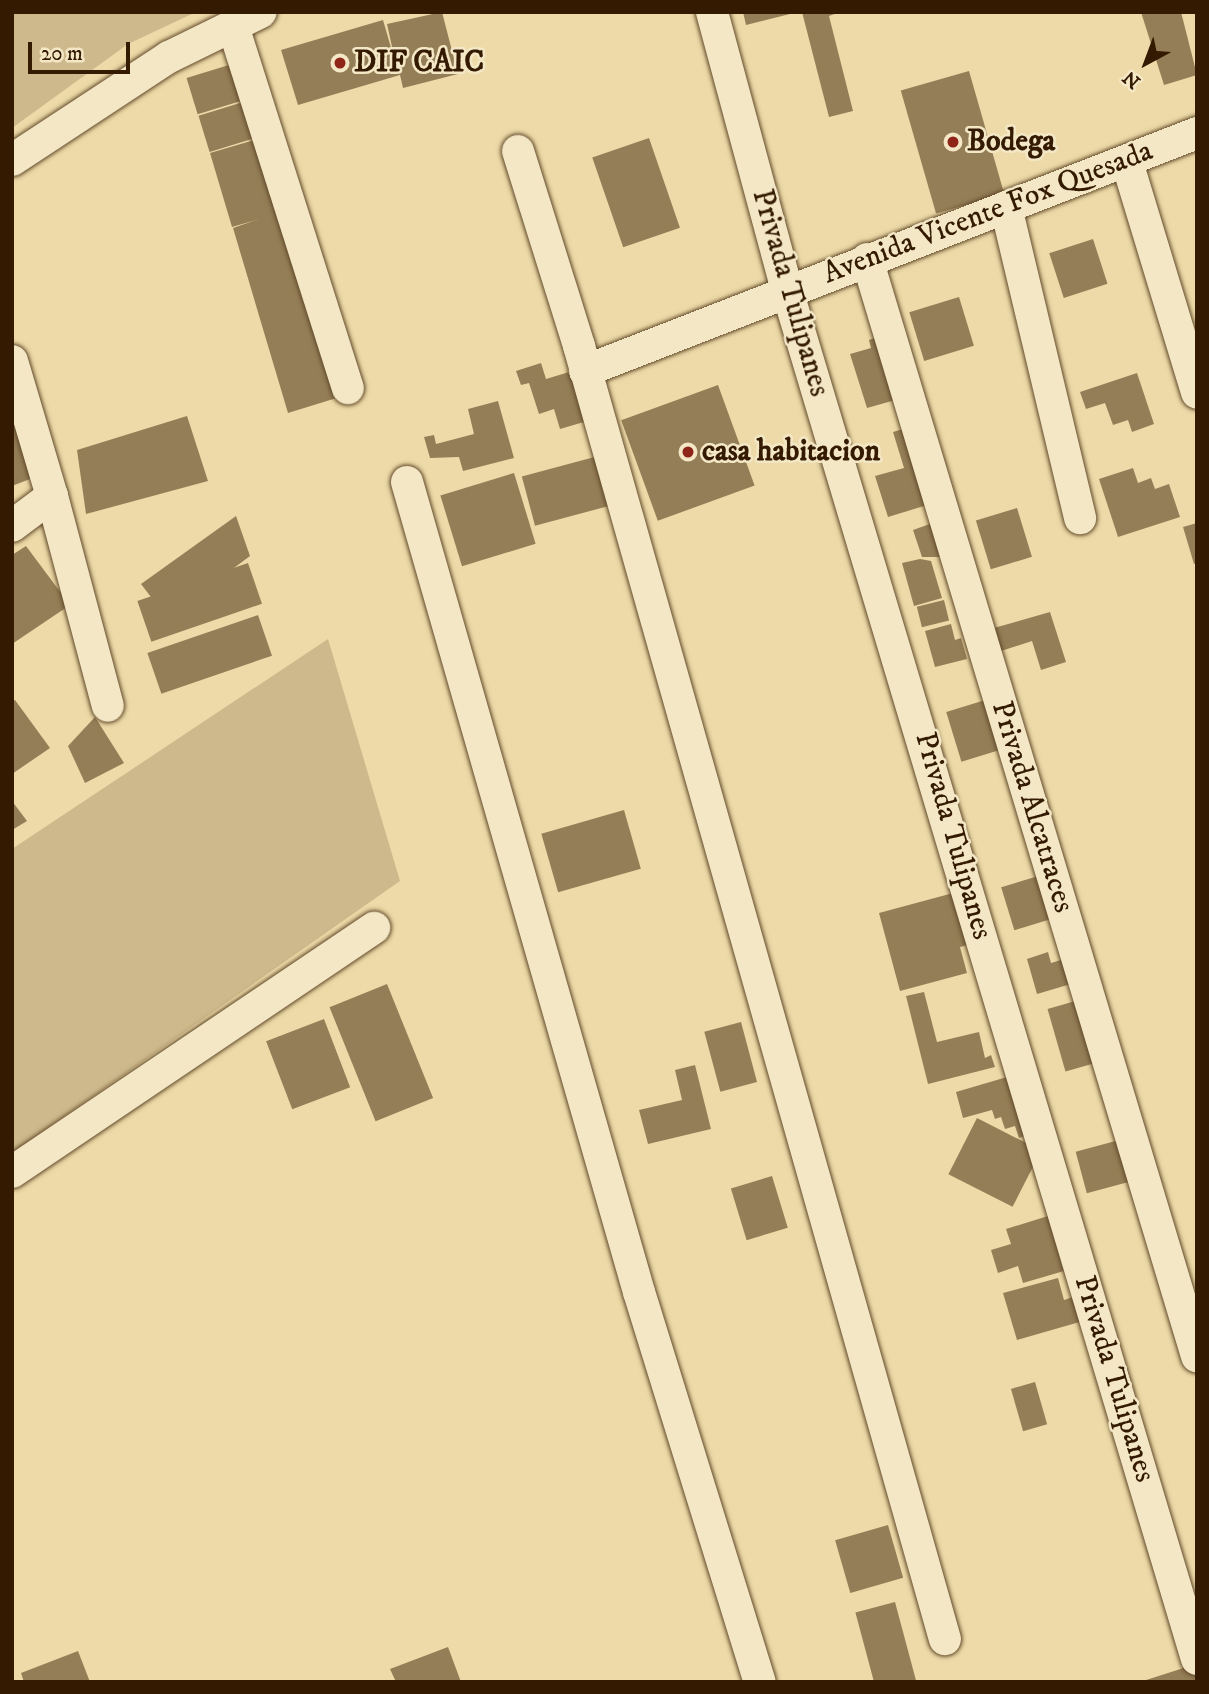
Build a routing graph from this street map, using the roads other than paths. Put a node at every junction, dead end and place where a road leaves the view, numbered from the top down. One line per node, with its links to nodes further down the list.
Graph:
1 (261, 12): 3 (street)
2 (712, 12): 10 (street, Privada Tulipanes)
3 (233, 26): 6 (street); 13 (street)
4 (1197, 133): 7 (street, Avenida Vicente Fox Quesada)
5 (518, 151): 12 (street)
6 (12, 160)
7 (1127, 162): 8 (street, Avenida Vicente Fox Quesada); 14 (street)
8 (1006, 207): 9 (street, Avenida Vicente Fox Quesada); 17 (street)
9 (867, 259): 10 (street, Avenida Vicente Fox Quesada); 22 (street, Privada Alcatraces)
10 (787, 290): 12 (street, Avenida Vicente Fox Quesada); 24 (street, Privada Tulipanes)
11 (12, 362): 16 (street)
12 (585, 371): 23 (street)
13 (348, 388)
14 (1197, 393)
15 (407, 482): 25 (street)
16 (52, 496): 18 (street); 19 (street)
17 (1080, 518)
18 (12, 526)
19 (108, 706)
20 (374, 928): 21 (street)
21 (12, 1172)
22 (1197, 1356)
23 (945, 1639)
24 (1197, 1658)
25 (760, 1682)

